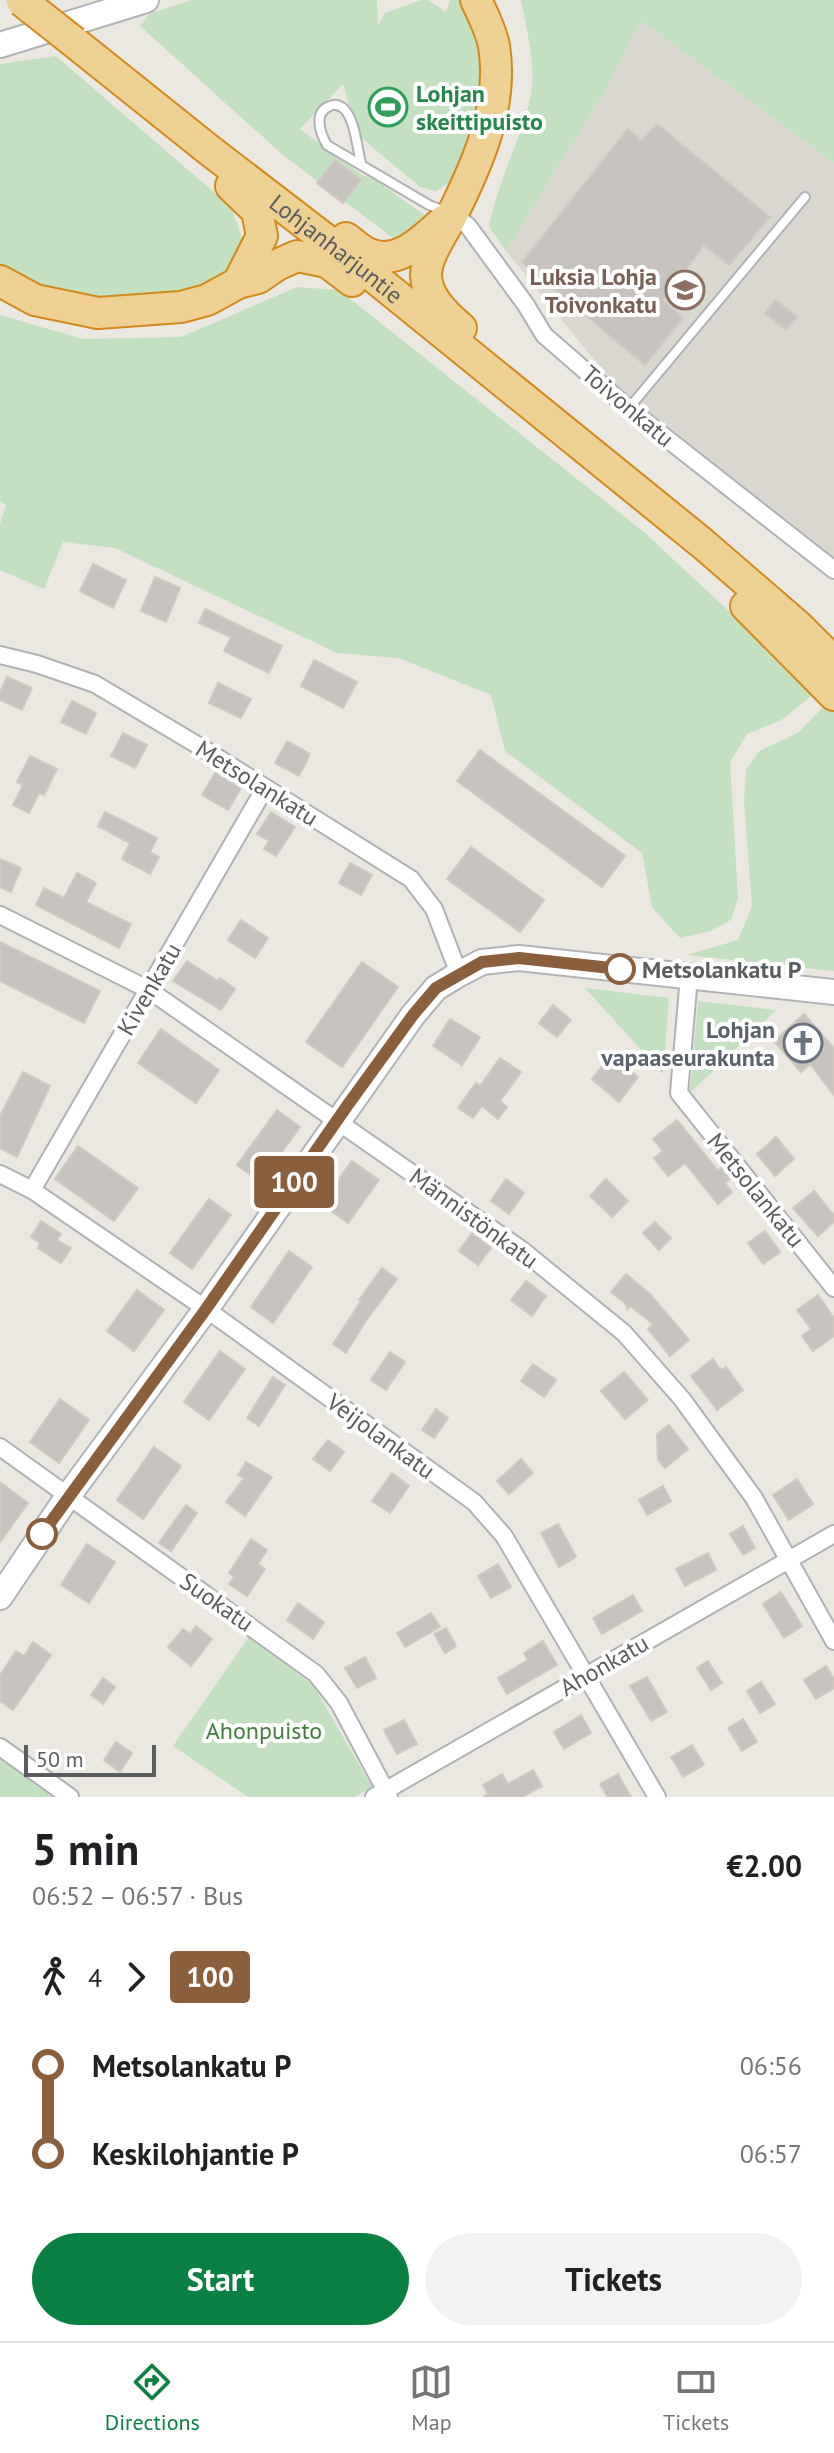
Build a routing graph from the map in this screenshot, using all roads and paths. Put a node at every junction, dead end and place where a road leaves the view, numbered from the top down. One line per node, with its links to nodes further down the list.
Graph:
1 (146, 0): 4 (street)
2 (476, 0): 8 (highway)
3 (21, 1): 5 (highway, Lohjanharjuntie, bridge)
4 (0, 45)
5 (209, 150): 9 (highway, Lohjanharjuntie); 11 (highway)
6 (361, 163): 6 (lane); 8 (lane)
7 (805, 197): 14 (lane)
8 (453, 214): 9 (highway); 13 (highway); 14 (street, Toivonkatu)
9 (294, 216): 12 (highway, Lohjanharjuntie)
10 (0, 281): 11 (highway)
11 (238, 283): 12 (highway)
12 (399, 297): 13 (highway, Lohjanharjuntie)
13 (521, 397): 15 (highway, Lohjanharjuntie)
14 (628, 408): 16 (street, Toivonkatu)
15 (650, 502): 18 (highway, Lohjanharjuntie); 19 (highway, Lohjanharjuntie)
16 (834, 570)
17 (0, 655): 20 (street, Metsolankatu)
18 (834, 662)
19 (834, 695)
20 (265, 788): 22 (street, Metsolankatu); 24 (street, Kivenkatu)
21 (0, 915): 24 (street, Männistönkatu)
22 (459, 974): 23 (street); 26 (street)
23 (689, 976): 25 (street); 29 (street, Metsolankatu)
24 (149, 990): 26 (street, Männistönkatu); 28 (street, Kivenkatu)
25 (834, 992)
26 (336, 1122): 30 (street); 34 (street, Männistönkatu)
27 (0, 1174): 28 (street, Veijolankatu)
28 (32, 1190): 30 (street, Veijolankatu)
29 (834, 1288)
30 (206, 1309): 32 (street); 37 (street, Veijolankatu)
31 (0, 1447): 32 (street, Suokatu)
32 (68, 1496): 35 (street); 39 (street, Suokatu)
33 (834, 1534): 34 (street, Ahonkatu)
34 (788, 1561): 36 (street, Männistönkatu); 37 (street, Ahonkatu)
35 (0, 1597)
36 (834, 1641)
37 (586, 1675): 39 (street, Ahonkatu); 41 (street, Veijolankatu)
38 (0, 1747): 40 (street)
39 (383, 1795)
40 (70, 1797)
41 (657, 1797)

